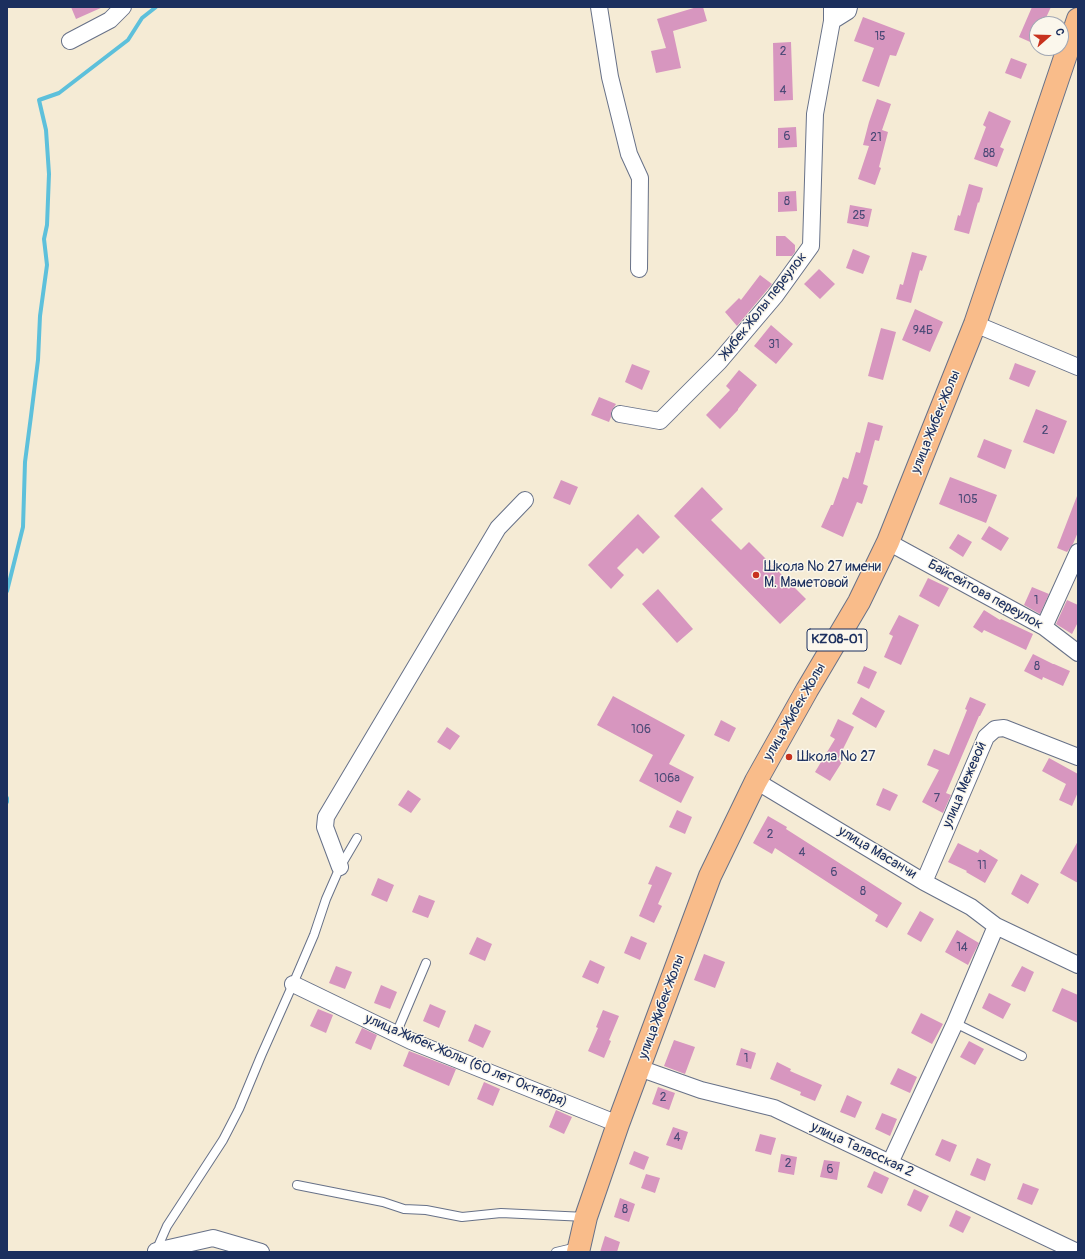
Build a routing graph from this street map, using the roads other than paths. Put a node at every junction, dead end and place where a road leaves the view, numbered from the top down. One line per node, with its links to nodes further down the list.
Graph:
1 (123, 7): 6 (street)
2 (599, 7): 7 (street)
3 (849, 7): 4 (street)
4 (832, 14): 10 (street, Жибек Жолы переулок)
5 (1078, 18): 8 (main road, улица Жибек Жолы / KZ08-01)
6 (70, 41)
7 (640, 269)
8 (975, 324): 9 (street); 12 (main road, улица Жибек Жолы / KZ08-01)
9 (1078, 367)
10 (620, 414)
11 (525, 500): 19 (street)
12 (888, 542): 14 (street, Байсейтова переулок); 17 (main road, улица Жибек Жолы / KZ08-01)
13 (1078, 552): 14 (street)
14 (1044, 627): 15 (street, Байсейтова переулок)
15 (1078, 653)
16 (1078, 757): 20 (street, улица Межевой)
17 (756, 781): 20 (street, улица Масанчи); 28 (main road, улица Жибек Жолы / KZ08-01)
18 (357, 838): 19 (lane)
19 (340, 868): 24 (lane)
20 (924, 882): 21 (street, улица Масанчи)
21 (996, 926): 23 (street, улица Масанчи); 25 (street)
22 (426, 964): 26 (lane)
23 (1078, 965)
24 (293, 984): 26 (street, улица Жибек Жолы (60 лет Октября)); 34 (lane)
25 (955, 1023): 27 (lane); 30 (street)
26 (396, 1034): 29 (street, улица Жибек Жолы (60 лет Октября))
27 (1022, 1056)
28 (639, 1068): 29 (main road, улица Жибек Жолы / KZ08-01); 30 (street, улица Таласская 2)
29 (618, 1124): 32 (main road, улица Жибек Жолы / KZ08-01)
30 (890, 1163): 37 (street, улица Таласская 2)
31 (297, 1185): 32 (lane)
32 (586, 1217): 33 (main road, улица Жибек Жолы / KZ08-01)
33 (579, 1249): 36 (lane)
34 (156, 1252): 35 (street)
35 (261, 1252)
36 (556, 1252)
37 (1077, 1252)

